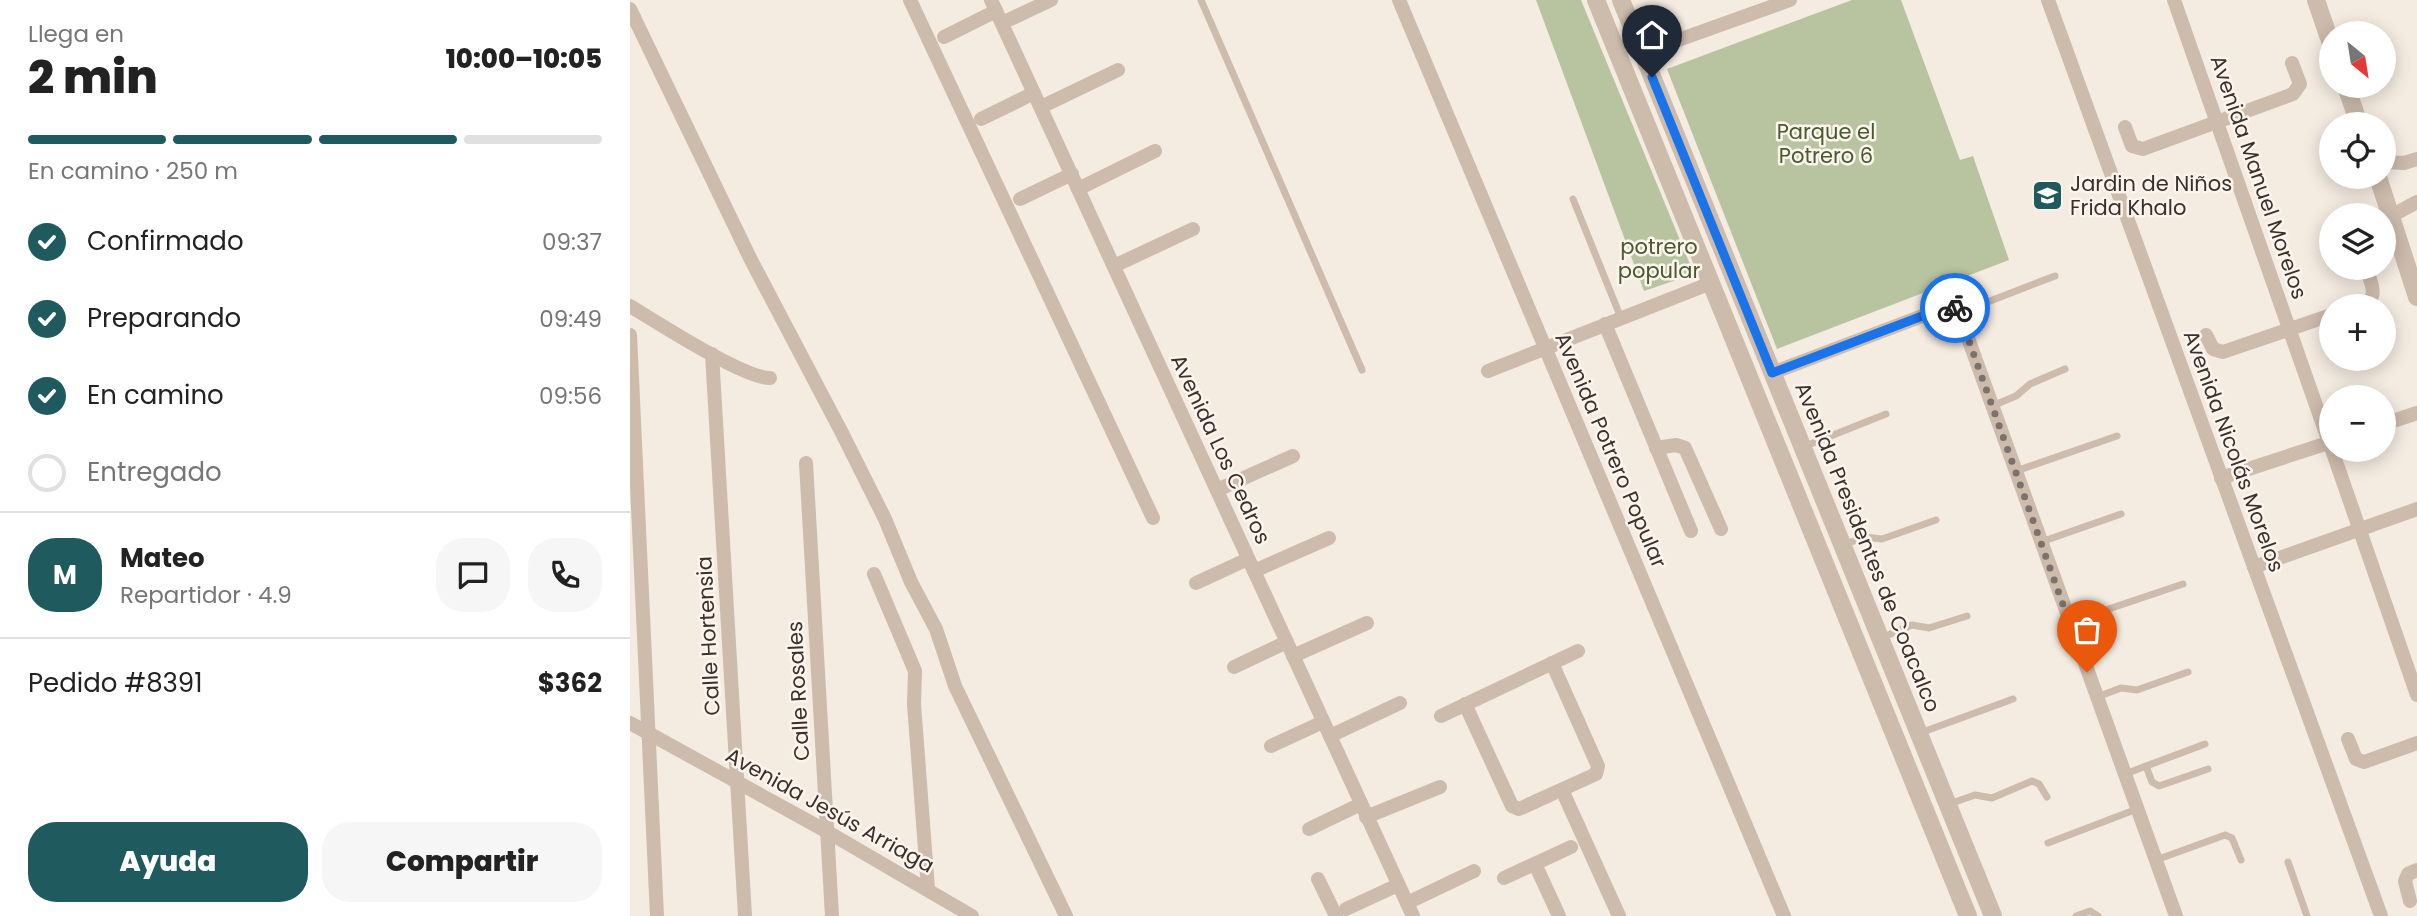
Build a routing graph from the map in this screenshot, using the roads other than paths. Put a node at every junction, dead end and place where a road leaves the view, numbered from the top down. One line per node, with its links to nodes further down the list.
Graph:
1 (910, 0): 73 (street)
2 (1051, 0): 12 (street)
3 (1200, 0): 52 (lane)
4 (1399, 0): 49 (street, Avenida Potrero Popular)
5 (1596, 0): 33 (street)
6 (1620, 0): 16 (street, Avenida Presidentes de Coacalco)
7 (1790, 0): 16 (street)
8 (2048, 0): 69 (street, Avenida Nicolás Morelos)
9 (2174, 0): 22 (street, Avenida Manuel Morelos)
10 (2316, 0): 13 (street)
11 (630, 9): 14 (street)
12 (996, 11): 15 (street); 19 (street, Avenida Los Cedros)
13 (2323, 21)
14 (635, 30): 142 (street)
15 (944, 37)
16 (1642, 53): 29 (street, Avenida Presidentes de Coacalco)
17 (2292, 63): 22 (street)
18 (1118, 70): 20 (street)
19 (1034, 93): 20 (street, Avenida Los Cedros); 21 (street)
20 (1041, 107): 27 (street, Avenida Los Cedros)
21 (981, 119)
22 (2217, 122): 23 (street); 46 (street, Avenida Manuel Morelos)
23 (2125, 127)
24 (1155, 151): 28 (street)
25 (2417, 159): 26 (street)
26 (2396, 163)
27 (1072, 174): 28 (street, Avenida Los Cedros); 30 (street)
28 (1078, 189): 37 (street, Avenida Los Cedros)
29 (1701, 197): 33 (street); 54 (street, Avenida Presidentes de Coacalco)
30 (1020, 199)
31 (1573, 199): 43 (lane)
32 (2417, 202): 34 (street)
33 (1679, 206): 39 (street)
34 (2396, 213)
35 (1193, 229): 37 (street)
36 (2396, 232): 40 (street)
37 (1114, 267): 70 (street, Avenida Los Cedros)
38 (2055, 276): 42 (lane)
39 (1711, 283): 43 (street); 146 (street)
40 (2417, 297)
41 (630, 306): 50 (street)
42 (1957, 310): 54 (street); 56 (street)
43 (1621, 318): 45 (street)
44 (2319, 319): 46 (street)
45 (1605, 324): 49 (street); 63 (street)
46 (2290, 330): 48 (street); 57 (street, Avenida Manuel Morelos)
47 (630, 335): 104 (street)
48 (2206, 335)
49 (1546, 348): 53 (street); 145 (street, Avenida Potrero Popular)
50 (712, 354): 55 (street); 114 (street, Calle Hortensia)
51 (2065, 369): 56 (lane)
52 (1362, 370)
53 (1488, 371)
54 (1772, 373): 62 (street, Avenida Presidentes de Coacalco)
55 (770, 378)
56 (1992, 407): 68 (street)
57 (2319, 411)
58 (2417, 413): 60 (street)
59 (1886, 414): 62 (lane)
60 (2396, 420)
61 (2117, 436): 68 (lane)
62 (1802, 447): 80 (street, Avenida Presidentes de Coacalco)
63 (1656, 448): 75 (street); 77 (street)
64 (2319, 449): 69 (street)
65 (1293, 456): 70 (street)
66 (2337, 462): 76 (street, Avenida Manuel Morelos)
67 (806, 463): 122 (street, Calle Rosales)
68 (2015, 471): 79 (street)
69 (2221, 478): 82 (street, Avenida Nicolás Morelos)
70 (1217, 490): 81 (street, Avenida Los Cedros)
71 (2417, 509): 76 (street)
72 (2121, 514): 79 (lane)
73 (1153, 519)
74 (1936, 520): 80 (lane)
75 (1721, 529)
76 (2359, 529): 82 (street); 96 (street, Avenida Manuel Morelos)
77 (1691, 531)
78 (1329, 538): 81 (street)
79 (2041, 543): 87 (street)
80 (1843, 545): 89 (street, Avenida Presidentes de Coacalco)
81 (1251, 565): 84 (street); 90 (street, Avenida Los Cedros)
82 (2254, 567): 152 (street, Avenida Nicolás Morelos)
83 (874, 574): 134 (street)
84 (1196, 583)
85 (2183, 584): 87 (lane)
86 (1967, 616): 89 (lane)
87 (2069, 622): 97 (street)
88 (1367, 623): 92 (street)
89 (1881, 639): 105 (street, Avenida Presidentes de Coacalco)
90 (1287, 642): 92 (street, Avenida Los Cedros); 94 (street)
91 (1578, 651): 93 (street)
92 (1293, 656): 102 (street, Avenida Los Cedros)
93 (1552, 663): 100 (street); 116 (street)
94 (1234, 667)
95 (2188, 672): 97 (lane)
96 (2417, 695)
97 (2096, 697): 113 (street)
98 (2013, 699): 105 (lane)
99 (1400, 703): 106 (street)
100 (1465, 704): 101 (street); 116 (street)
101 (1441, 716)
102 (1323, 722): 106 (street, Avenida Los Cedros); 110 (street)
103 (630, 723): 104 (street, Avenida Jesús Arriaga)
104 (648, 733): 114 (street, Avenida Jesús Arriaga); 138 (street)
105 (1919, 733): 118 (street, Avenida Presidentes de Coacalco)
106 (1330, 736): 120 (street, Avenida Los Cedros)
107 (2348, 739): 108 (street)
108 (2417, 743)
109 (2205, 744): 111 (lane)
110 (1271, 747)
111 (2146, 766): 112 (lane); 113 (lane)
112 (2208, 769)
113 (2124, 774): 119 (street)
114 (738, 782): 122 (street, Avenida Jesús Arriaga); 139 (street, Calle Hortensia)
115 (1440, 787): 120 (street)
116 (1562, 790): 144 (street)
117 (2047, 797): 118 (lane)
118 (1948, 804): 147 (street, Avenida Presidentes de Coacalco)
119 (2137, 809): 123 (lane); 125 (street)
120 (1364, 811): 121 (street); 133 (street, Avenida Los Cedros)
121 (1309, 829)
122 (827, 831): 134 (street, Avenida Jesús Arriaga); 140 (street, Calle Rosales)
123 (2048, 843)
124 (1571, 847): 128 (street)
125 (2156, 860): 126 (lane); 150 (street)
126 (2241, 860)
127 (2288, 862): 151 (lane)
128 (1535, 863): 131 (street); 143 (street)
129 (2417, 870): 135 (street)
130 (1474, 871): 136 (street)
131 (1504, 878)
132 (1318, 879): 137 (street)
133 (1398, 885): 136 (street, Avenida Los Cedros); 137 (street)
134 (928, 889): 141 (street, Avenida Jesús Arriaga)
135 (2410, 901)
136 (1410, 909)
137 (1341, 913)
138 (657, 916)
139 (744, 916)
140 (832, 916)
141 (972, 916)
142 (1066, 916)
143 (1559, 916)
144 (1619, 916)
145 (1784, 916)
146 (1968, 916)
147 (1993, 916)
148 (2077, 916): 149 (lane)
149 (2098, 916)
150 (2176, 916)
151 (2307, 916)
152 (2381, 916)

